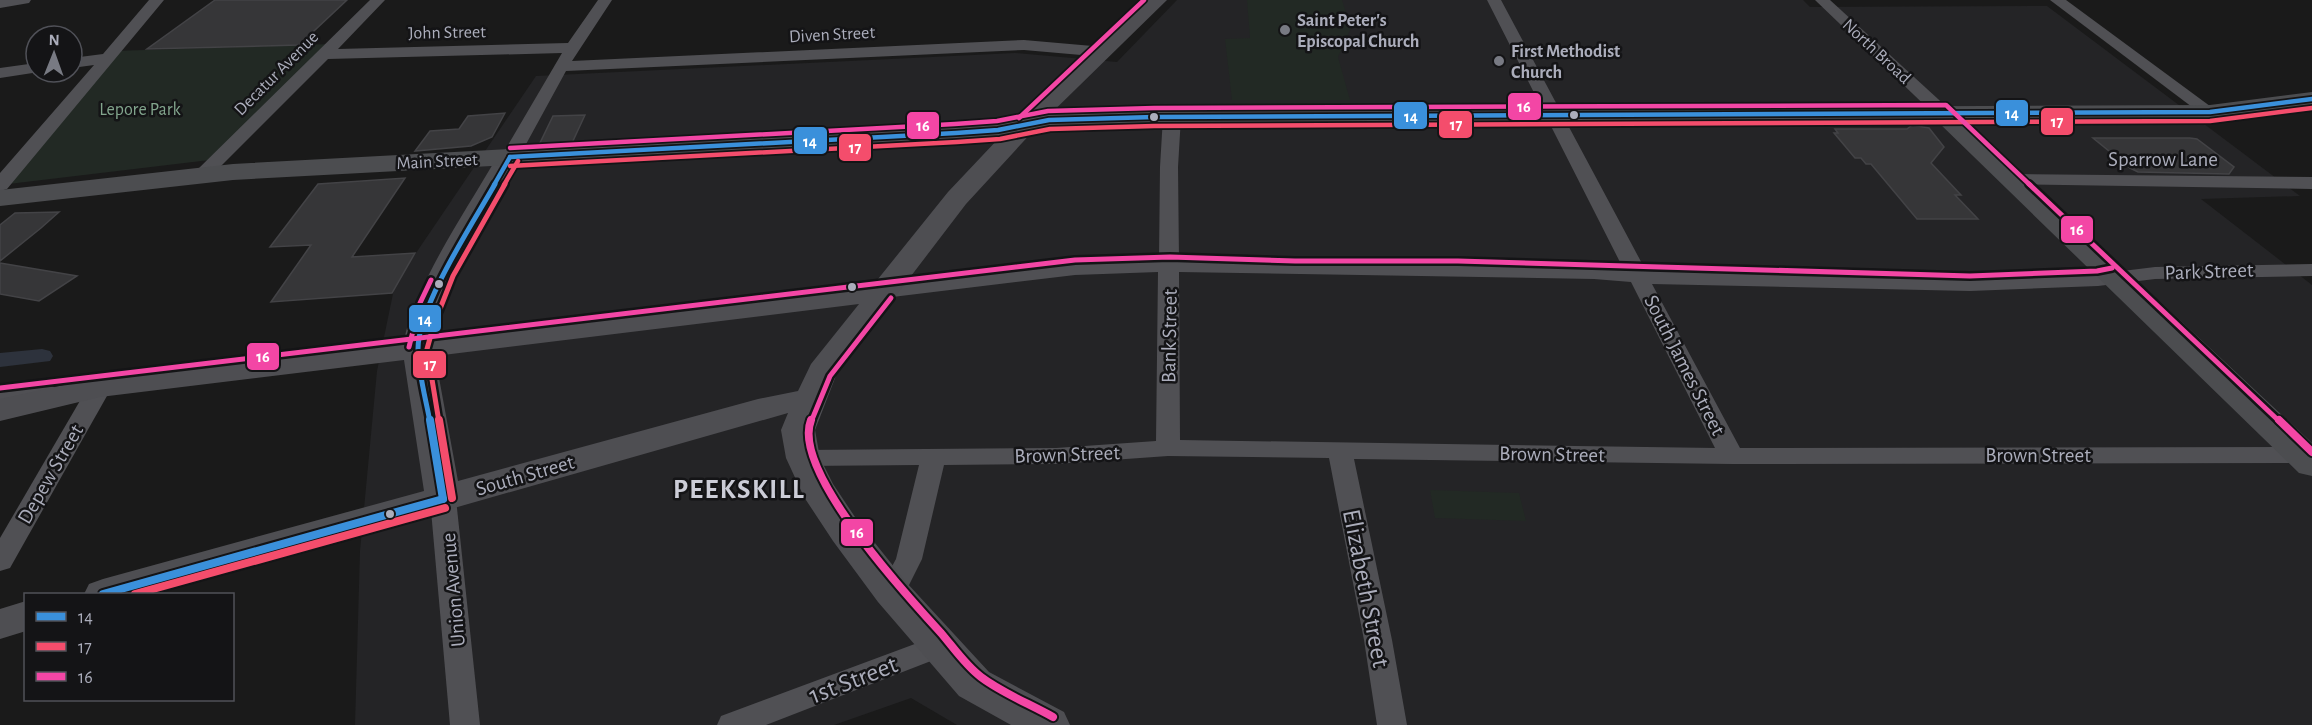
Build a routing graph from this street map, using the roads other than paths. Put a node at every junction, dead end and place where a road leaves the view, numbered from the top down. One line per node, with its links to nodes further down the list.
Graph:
1 (24, 0): 9 (street)
2 (157, 0): 13 (street)
3 (378, 0): 12 (street, Decatur Avenue)
4 (605, 0): 10 (street)
5 (1157, 0): 11 (street)
6 (1494, 0): 22 (street, South James Street)
7 (1822, 0): 21 (street, North Broad)
8 (2057, 0): 20 (street)
9 (0, 4)
10 (573, 48): 12 (street, John Street); 15 (street)
11 (1104, 52): 15 (street, Diven Street); 18 (street)
12 (322, 54): 27 (street, Decatur Avenue)
13 (107, 58): 14 (street); 30 (street)
14 (84, 61)
15 (561, 66): 26 (street)
16 (24, 70): 17 (street)
17 (0, 73)
18 (1056, 96): 24 (street); 25 (street)
19 (2312, 99): 20 (main road, Main Street)
20 (2210, 112): 21 (main road, Main Street)
21 (1944, 114): 22 (main road, Main Street); 28 (main road, North Broad)
22 (1555, 115): 23 (main road, Main Street); 34 (street, South James Street)
23 (1172, 117): 24 (main road, Main Street); 32 (street, Bank Street)
24 (1089, 119): 25 (main road, Main Street)
25 (1025, 125): 26 (main road, Main Street); 36 (street)
26 (510, 157): 27 (main road, Main Street); 37 (street)
27 (202, 174): 31 (main road, Main Street)
28 (2014, 180): 29 (street, Sparrow Lane); 35 (main road, North Broad)
29 (2312, 183)
30 (0, 185)
31 (0, 198)
32 (1170, 266): 34 (street, Park Street); 36 (street, Park Street); 42 (street, Bank Street)
33 (2312, 270): 35 (street, Park Street)
34 (1639, 277): 35 (street, Park Street); 45 (street, South James Street)
35 (2114, 277): 47 (main road, North Broad)
36 (884, 292): 37 (street); 40 (street)
37 (418, 349): 38 (street); 48 (street, Union Avenue)
38 (100, 387): 39 (street); 41 (street); 49 (street, Depew Street)
39 (0, 397)
40 (810, 399): 46 (street); 48 (street, South Street)
41 (0, 410)
42 (1168, 448): 43 (street, Brown Street); 44 (street, Brown Street)
43 (1340, 452): 45 (street, Brown Street); 58 (street, Elizabeth Street)
44 (934, 456): 46 (street, Brown Street); 50 (street)
45 (1732, 456): 47 (street, Brown Street)
46 (803, 458): 50 (street)
47 (2307, 460)
48 (443, 499): 51 (street, South Street); 55 (street, Union Avenue)
49 (0, 561)
50 (892, 592): 54 (street)
51 (107, 593)
52 (24, 617): 53 (street)
53 (0, 624)
54 (939, 646): 56 (street, 1st Street); 57 (street)
55 (465, 725)
56 (732, 725)
57 (1049, 725)
58 (1392, 725)

